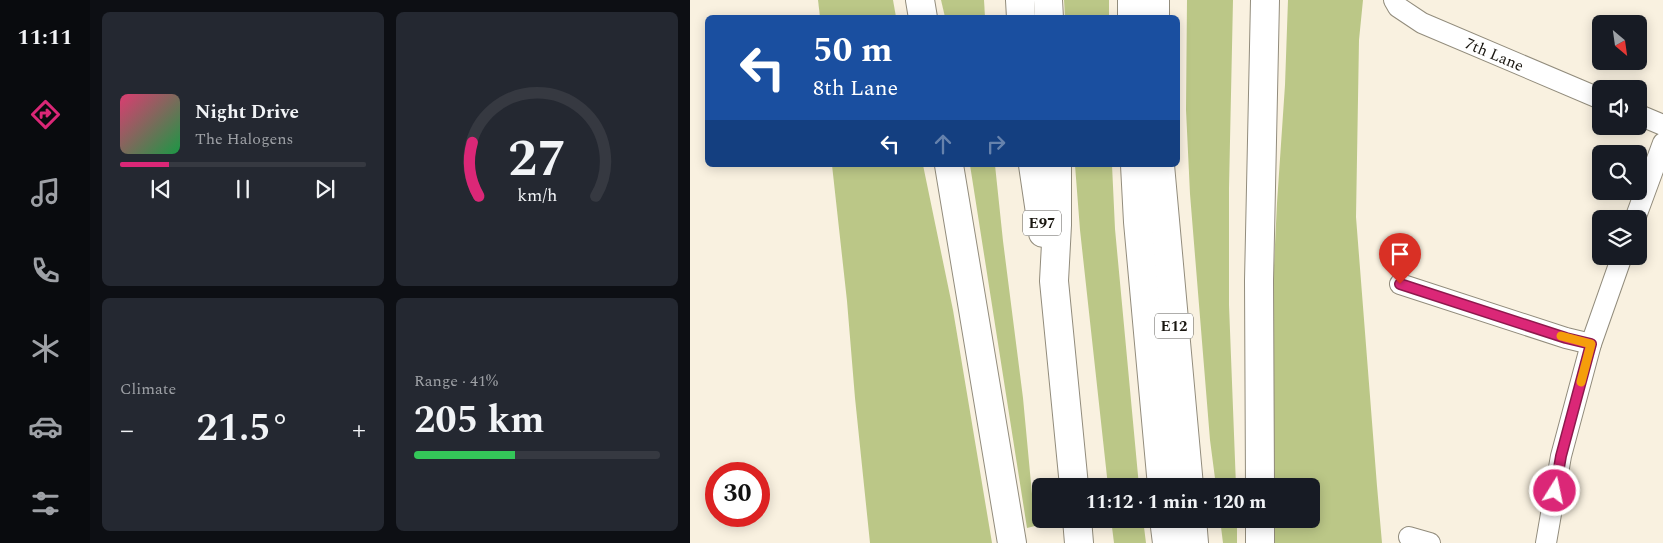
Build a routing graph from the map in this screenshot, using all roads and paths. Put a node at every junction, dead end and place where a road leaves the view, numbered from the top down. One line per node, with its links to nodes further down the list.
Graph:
1 (920, 0): 8 (highway)
2 (1020, 0): 9 (highway)
3 (1048, 0): 10 (highway)
4 (1132, 0): 11 (highway)
5 (1155, 0): 12 (highway)
6 (1264, 0): 30 (highway)
7 (1394, 0): 13 (street, 7th Lane)
8 (922, 15)
9 (1021, 15)
10 (1049, 15)
11 (1132, 15)
12 (1155, 15)
13 (1592, 95)
14 (1647, 118): 15 (street)
15 (1663, 125)
16 (1663, 143): 22 (street)
17 (949, 167): 36 (highway)
18 (1033, 167): 24 (highway, E97)
19 (1057, 167): 24 (highway)
20 (1135, 167): 28 (highway)
21 (1160, 167): 29 (highway, E12)
22 (1638, 210)
23 (1619, 265): 26 (street)
24 (1054, 281): 27 (highway)
25 (1400, 284): 26 (street)
26 (1591, 344): 42 (street)
27 (1073, 478)
28 (1161, 478)
29 (1188, 478)
30 (1260, 478)
31 (1078, 528): 37 (highway)
32 (1165, 528): 38 (highway)
33 (1193, 528): 39 (highway)
34 (1260, 528): 40 (highway)
35 (1408, 537): 41 (street)
36 (1012, 543)
37 (1079, 543)
38 (1167, 543)
39 (1194, 543)
40 (1260, 543)
41 (1430, 543)
42 (1546, 543)

